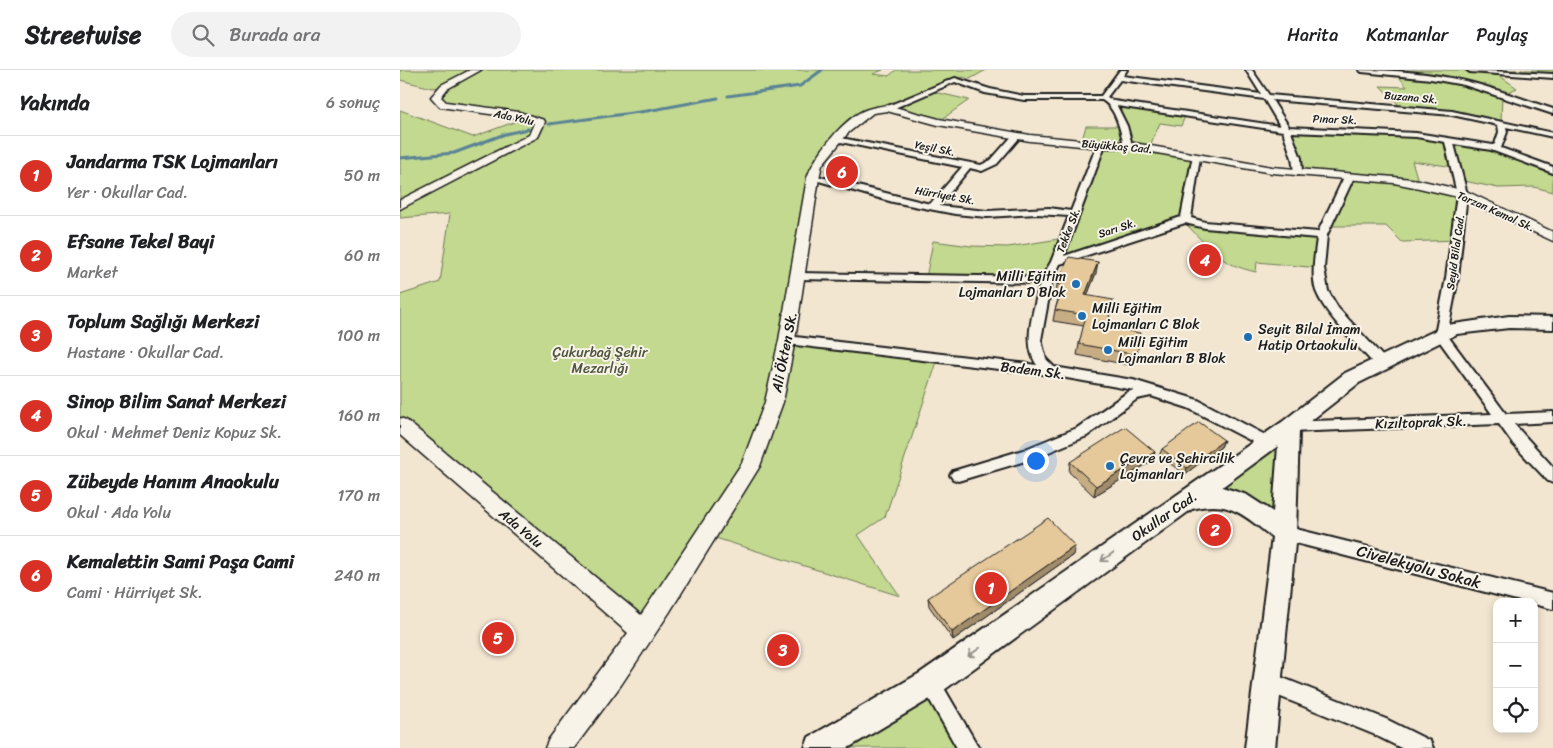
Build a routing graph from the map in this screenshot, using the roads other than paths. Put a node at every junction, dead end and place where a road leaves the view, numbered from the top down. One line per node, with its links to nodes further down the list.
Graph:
1 (477, 70): 29 (street, Ada Yolu)
2 (1124, 70): 7 (street)
3 (1249, 70): 8 (street)
4 (1362, 70): 12 (street)
5 (1470, 70): 6 (street)
6 (1553, 76)
7 (1118, 78): 8 (street, Buzana Sk.); 9 (street)
8 (1264, 97): 13 (street, Buzana Sk.); 14 (street)
9 (1103, 98): 10 (street, Pınar Sk.); 11 (street)
10 (1112, 102): 14 (street, Pınar Sk.); 20 (street)
11 (887, 108): 16 (street, Büyükkaş Cad.); 17 (street, Ali Ökten Sk.)
12 (1553, 110)
13 (1501, 122): 15 (street, Buzana Sk.); 21 (street)
14 (1287, 129): 18 (street, Pınar Sk.); 25 (street)
15 (1553, 135)
16 (1017, 136): 19 (street, Büyükkaş Cad.); 23 (street, Yeşil Sk.)
17 (836, 139): 23 (street, Yeşil Sk.); 27 (street, Ali Ökten Sk.)
18 (1449, 140): 21 (street, Pınar Sk.); 28 (street, Seyid Bilal Cad.)
19 (1101, 145): 20 (street, Büyükkaş Cad.); 31 (street, Tekke Sk.)
20 (1128, 145): 22 (street, Büyükkaş Cad.)
21 (1493, 148): 24 (street, Pınar Sk.)
22 (1196, 157): 25 (street, Büyükkaş Cad.); 32 (street)
23 (967, 166): 30 (street)
24 (1553, 170)
25 (1298, 172): 26 (street, Büyükkaş Cad.)
26 (1349, 177): 28 (street, Tarzan Kemal Sk.); 33 (street)
27 (813, 178): 30 (street, Hürriyet Sk.); 36 (street, Ali Ökten Sk.)
28 (1462, 194): 34 (street, Tarzan Kemal Sk.); 39 (street, Seyid Bilal Cad.)
29 (400, 205)
30 (933, 207): 31 (street, Hürriyet Sk.)
31 (1074, 214): 35 (street, Tekke Sk.)
32 (1186, 219): 33 (street); 35 (street, Sarı Sk.)
33 (1322, 235): 41 (street)
34 (1553, 237)
35 (1056, 262): 37 (street, Tekke Sk.)
36 (797, 276): 37 (street); 40 (street, Ali Ökten Sk.)
37 (1046, 280): 42 (street, Tekke Sk.)
38 (1553, 323): 39 (main road, Okullar Cad.)
39 (1441, 335): 41 (main road, Okullar Cad.); 45 (street)
40 (787, 340): 42 (street, Badem Sk.); 54 (street, Ali Ökten Sk.)
41 (1381, 363): 47 (main road, Okullar Cad.)
42 (1050, 371): 43 (street, Badem Sk.)
43 (1154, 390): 48 (street, Badem Sk.); 49 (street)
44 (1553, 417): 45 (street, Kızıltoprak Sk.)
45 (1503, 419): 47 (street, Kızıltoprak Sk.); 50 (street)
46 (400, 425): 54 (street, Ada Yolu)
47 (1289, 427): 48 (main road, Okullar Cad.); 52 (main road)
48 (1268, 442): 51 (main road, Okullar Cad.)
49 (958, 475)
50 (1553, 477)
51 (1186, 501): 52 (main road); 56 (main road, Okullar Cad., one-way to 56)
52 (1284, 533): 53 (street, Civelekyolu Sokak); 55 (main road)
53 (1553, 602)
54 (643, 631): 57 (street, Ali Ökten Sk.)
55 (1268, 682): 60 (main road); 61 (street)
56 (930, 683): 58 (main road, Okullar Cad.); 59 (street)
57 (558, 748)
58 (820, 748)
59 (969, 748)
60 (1260, 748)
61 (1423, 748)

